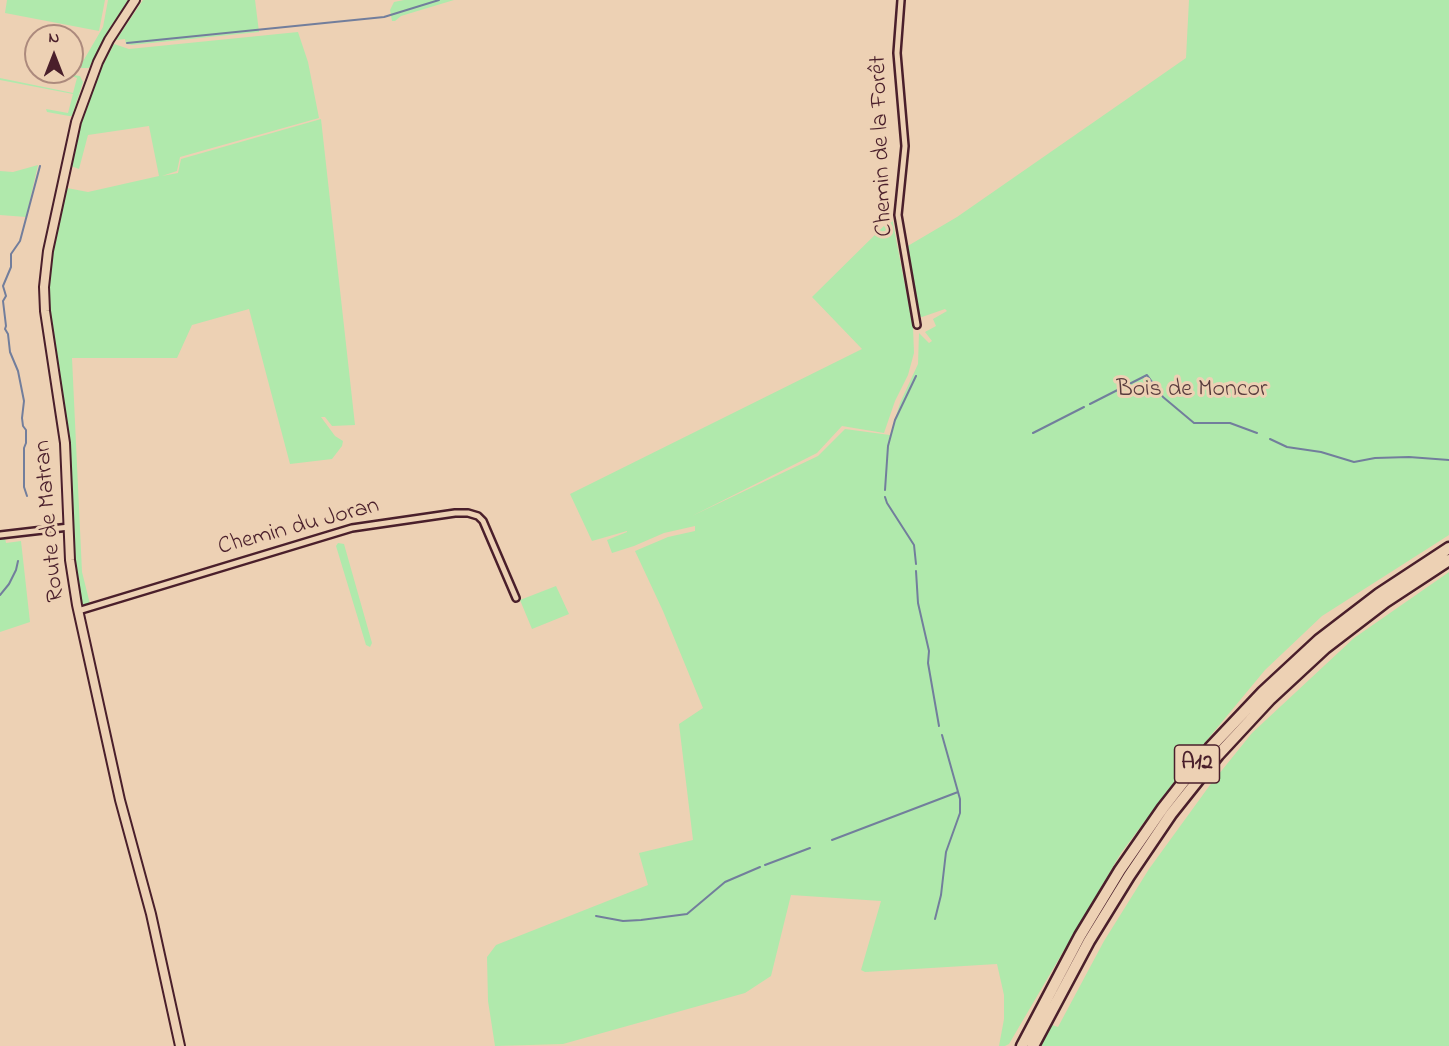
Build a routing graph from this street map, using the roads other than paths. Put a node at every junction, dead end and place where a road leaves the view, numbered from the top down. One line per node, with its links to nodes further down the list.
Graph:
1 (135, 0): 4 (street, Route de Matran)
2 (901, 0): 3 (street, Chemin de la Forêt)
3 (917, 325)
4 (69, 527): 5 (street); 9 (street, Route de Matran)
5 (0, 535)
6 (1449, 548): 11 (highway, A12)
7 (1449, 560): 12 (highway, A12)
8 (516, 598): 9 (street, Chemin du Joran)
9 (78, 611): 10 (street, Route de Matran)
10 (180, 1046)
11 (1022, 1046)
12 (1033, 1046)

